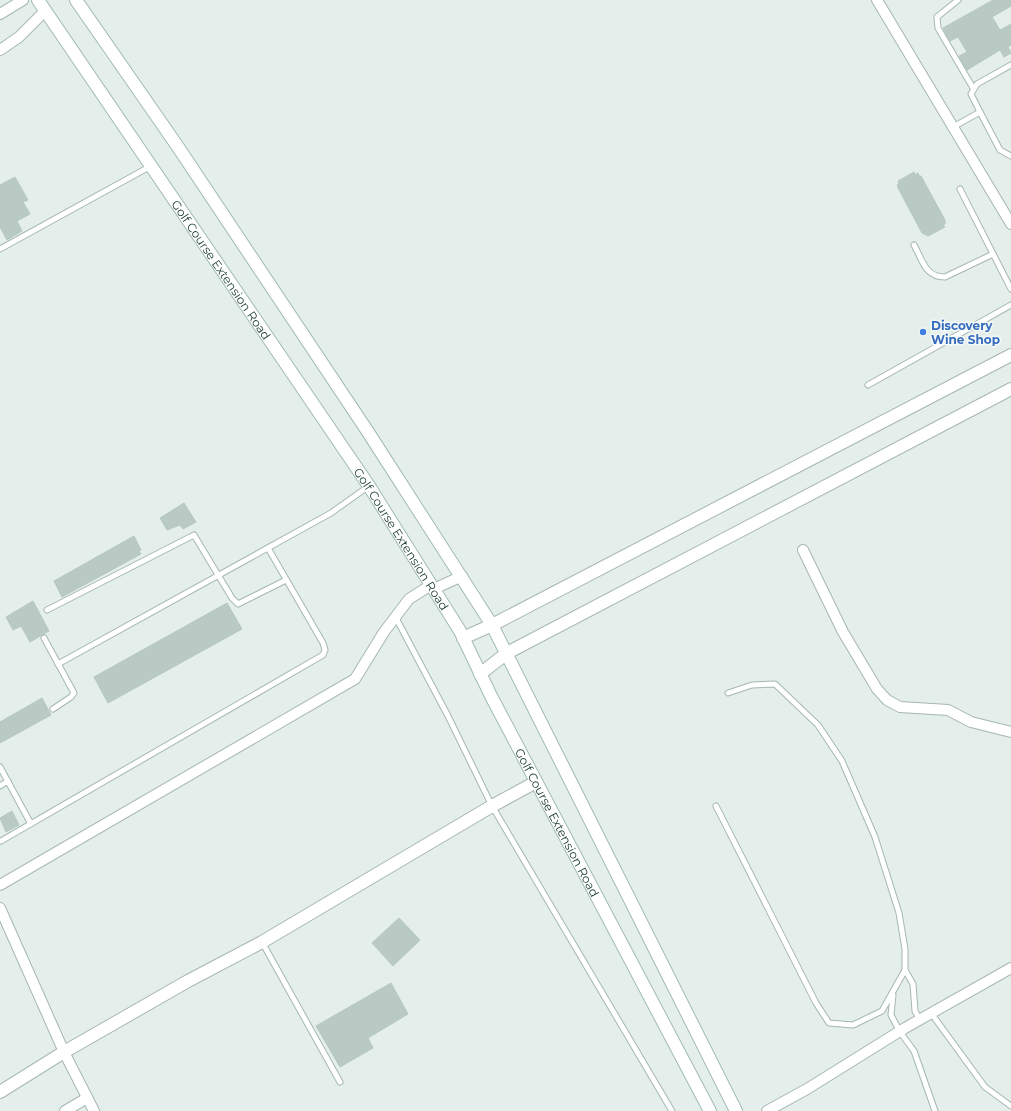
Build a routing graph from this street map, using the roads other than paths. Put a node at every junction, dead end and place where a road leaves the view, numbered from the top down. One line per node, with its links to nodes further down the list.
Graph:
1 (23, 0): 7 (street)
2 (38, 0): 6 (main road, Golf Course Extension Road)
3 (76, 0): 29 (main road)
4 (877, 0): 12 (street)
5 (958, 0): 10 (lane)
6 (45, 11): 8 (street); 14 (main road, Golf Course Extension Road)
7 (0, 14)
8 (0, 50)
9 (1011, 65): 10 (lane)
10 (973, 88): 11 (lane)
11 (980, 112): 12 (lane); 13 (lane)
12 (953, 127): 16 (street)
13 (1011, 156)
14 (151, 166): 18 (lane); 25 (main road, Golf Course Extension Road)
15 (960, 189): 19 (lane)
16 (1011, 224)
17 (914, 245): 19 (lane)
18 (0, 249)
19 (993, 254): 20 (lane)
20 (1011, 289)
21 (1011, 305): 23 (lane)
22 (1011, 355): 34 (main road)
23 (868, 385)
24 (1011, 389): 37 (main road)
25 (369, 486): 26 (lane); 31 (main road, Golf Course Extension Road)
26 (268, 548): 28 (lane); 30 (lane)
27 (803, 550): 42 (street)
28 (219, 575): 30 (lane); 32 (lane); 38 (lane)
29 (462, 576): 31 (street); 34 (main road)
30 (286, 580): 49 (lane)
31 (433, 587): 33 (street); 36 (main road, Golf Course Extension Road)
32 (47, 610)
33 (396, 618): 47 (lane); 51 (street)
34 (492, 624): 36 (main road); 37 (main road)
35 (44, 638): 38 (lane)
36 (463, 638): 39 (main road, Golf Course Extension Road)
37 (507, 653): 39 (main road); 69 (main road)
38 (58, 664): 41 (lane)
39 (480, 674): 45 (main road, Golf Course Extension Road)
40 (728, 693): 55 (lane)
41 (53, 709)
42 (1011, 732)
43 (0, 767): 44 (lane)
44 (8, 781): 46 (lane); 49 (lane)
45 (536, 782): 47 (main road); 68 (main road, Golf Course Extension Road)
46 (0, 786)
47 (492, 806): 53 (main road); 67 (lane)
48 (716, 806): 56 (lane)
49 (31, 824): 50 (lane)
50 (1, 841)
51 (0, 885)
52 (0, 908): 60 (street)
53 (262, 942): 60 (main road); 61 (lane)
54 (1011, 968): 57 (street)
55 (905, 970): 56 (lane); 58 (lane)
56 (893, 994): 59 (lane)
57 (931, 1013): 58 (street); 64 (lane)
58 (920, 1020): 59 (street)
59 (900, 1032): 70 (street); 71 (lane)
60 (64, 1052): 62 (main road); 63 (street)
61 (340, 1082)
62 (0, 1092)
63 (87, 1098): 65 (street); 66 (street)
64 (1011, 1106)
65 (64, 1111)
66 (94, 1111)
67 (672, 1111)
68 (710, 1111)
69 (736, 1111)
70 (767, 1111)
71 (935, 1111)

